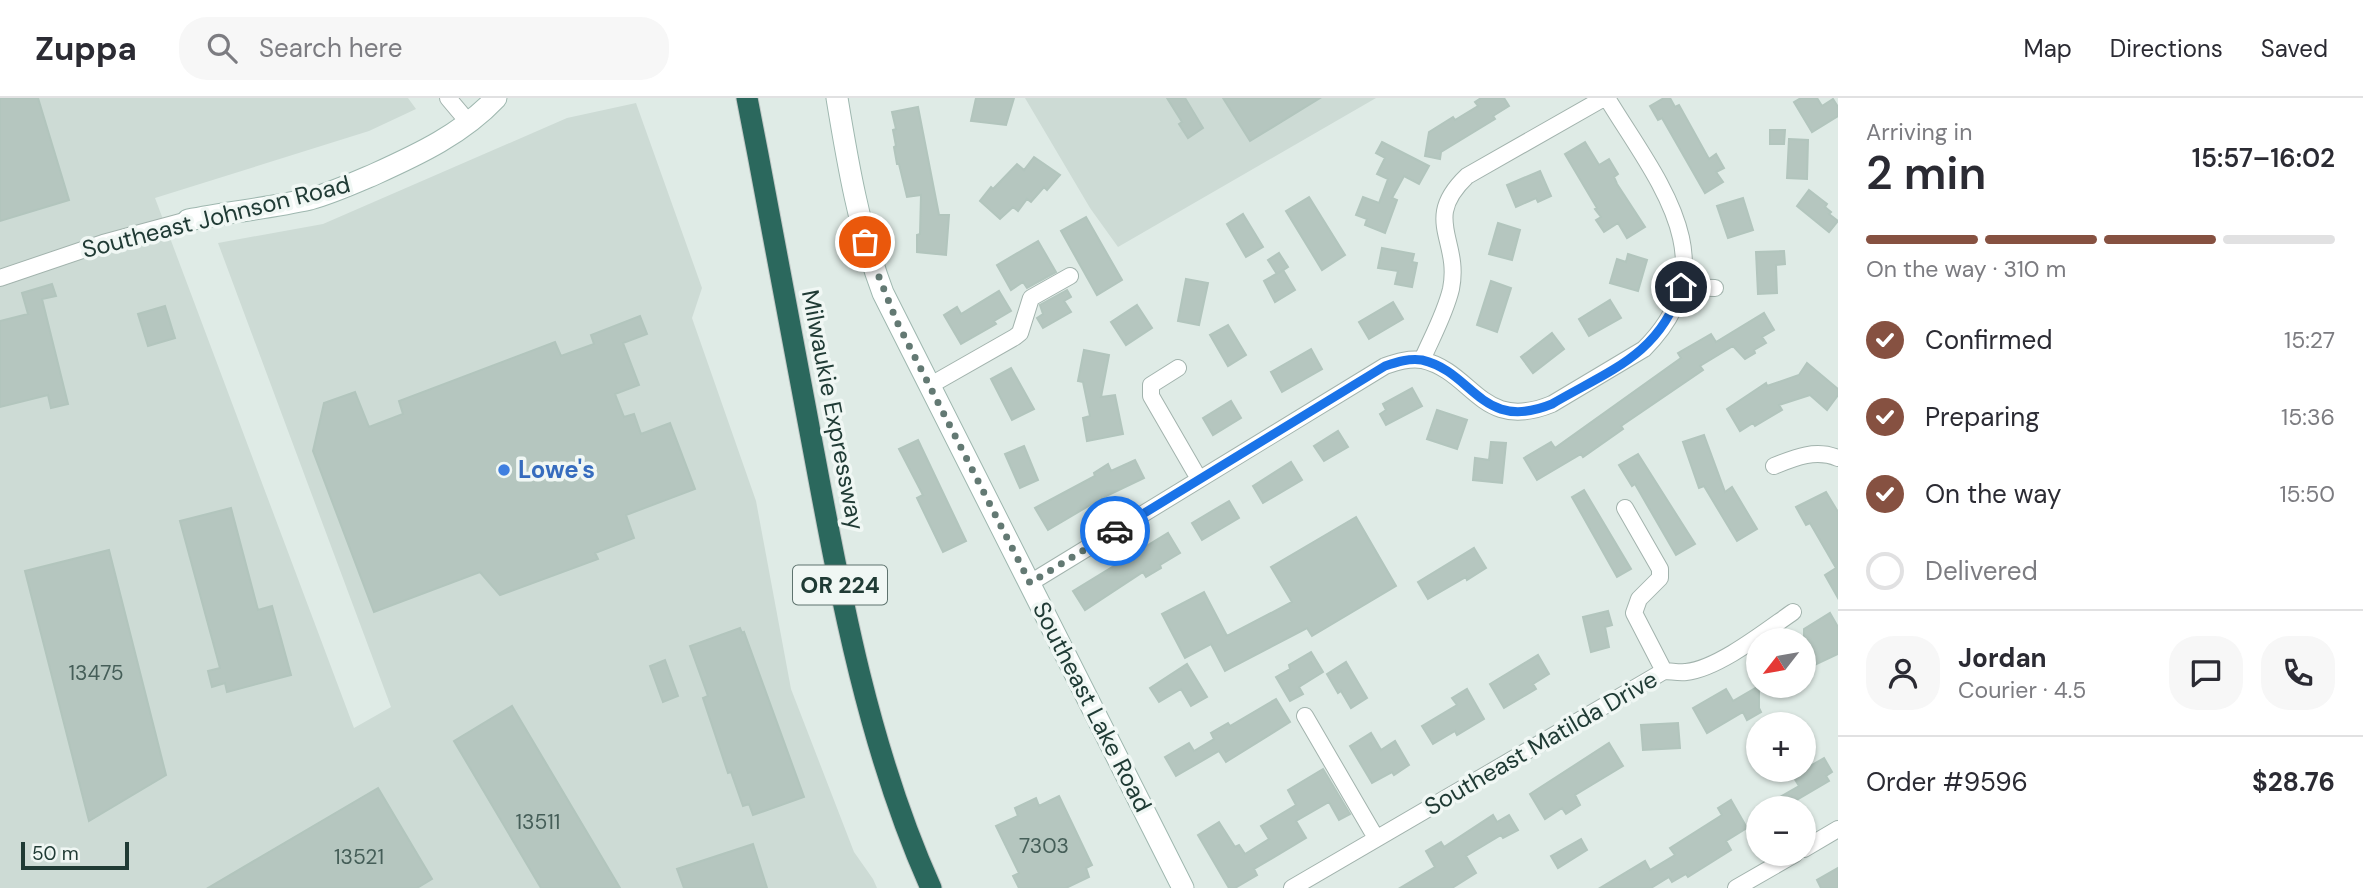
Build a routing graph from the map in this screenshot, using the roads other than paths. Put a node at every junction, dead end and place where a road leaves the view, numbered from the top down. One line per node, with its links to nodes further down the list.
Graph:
1 (448, 98): 6 (street)
2 (496, 98): 6 (street, Southeast Johnson Road)
3 (747, 98): 27 (highway, Milwaukie Expressway / OR 224)
4 (837, 98): 14 (street, Southeast Lake Road)
5 (1606, 98): 10 (street); 12 (street)
6 (469, 124): 7 (street, Southeast Johnson Road)
7 (188, 220): 9 (street, Southeast Johnson Road)
8 (1070, 276): 14 (street)
9 (0, 278)
10 (1681, 287): 11 (street); 12 (street)
11 (1715, 288)
12 (1422, 360): 17 (street)
13 (1178, 368): 17 (street)
14 (929, 386): 19 (street, Southeast Lake Road)
15 (1838, 457): 16 (street)
16 (1774, 466)
17 (1199, 479): 19 (street)
18 (1625, 508): 21 (street)
19 (1030, 583): 28 (street, Southeast Lake Road)
20 (1793, 612): 21 (street, Southeast Matilda Drive)
21 (1664, 671): 24 (street, Southeast Matilda Drive)
22 (1305, 716): 24 (street)
23 (1838, 830): 25 (street)
24 (1376, 838): 29 (street, Southeast Matilda Drive)
25 (1816, 842)
26 (1774, 866): 30 (street)
27 (931, 888)
28 (1183, 888)
29 (1292, 888)
30 (1736, 888)

